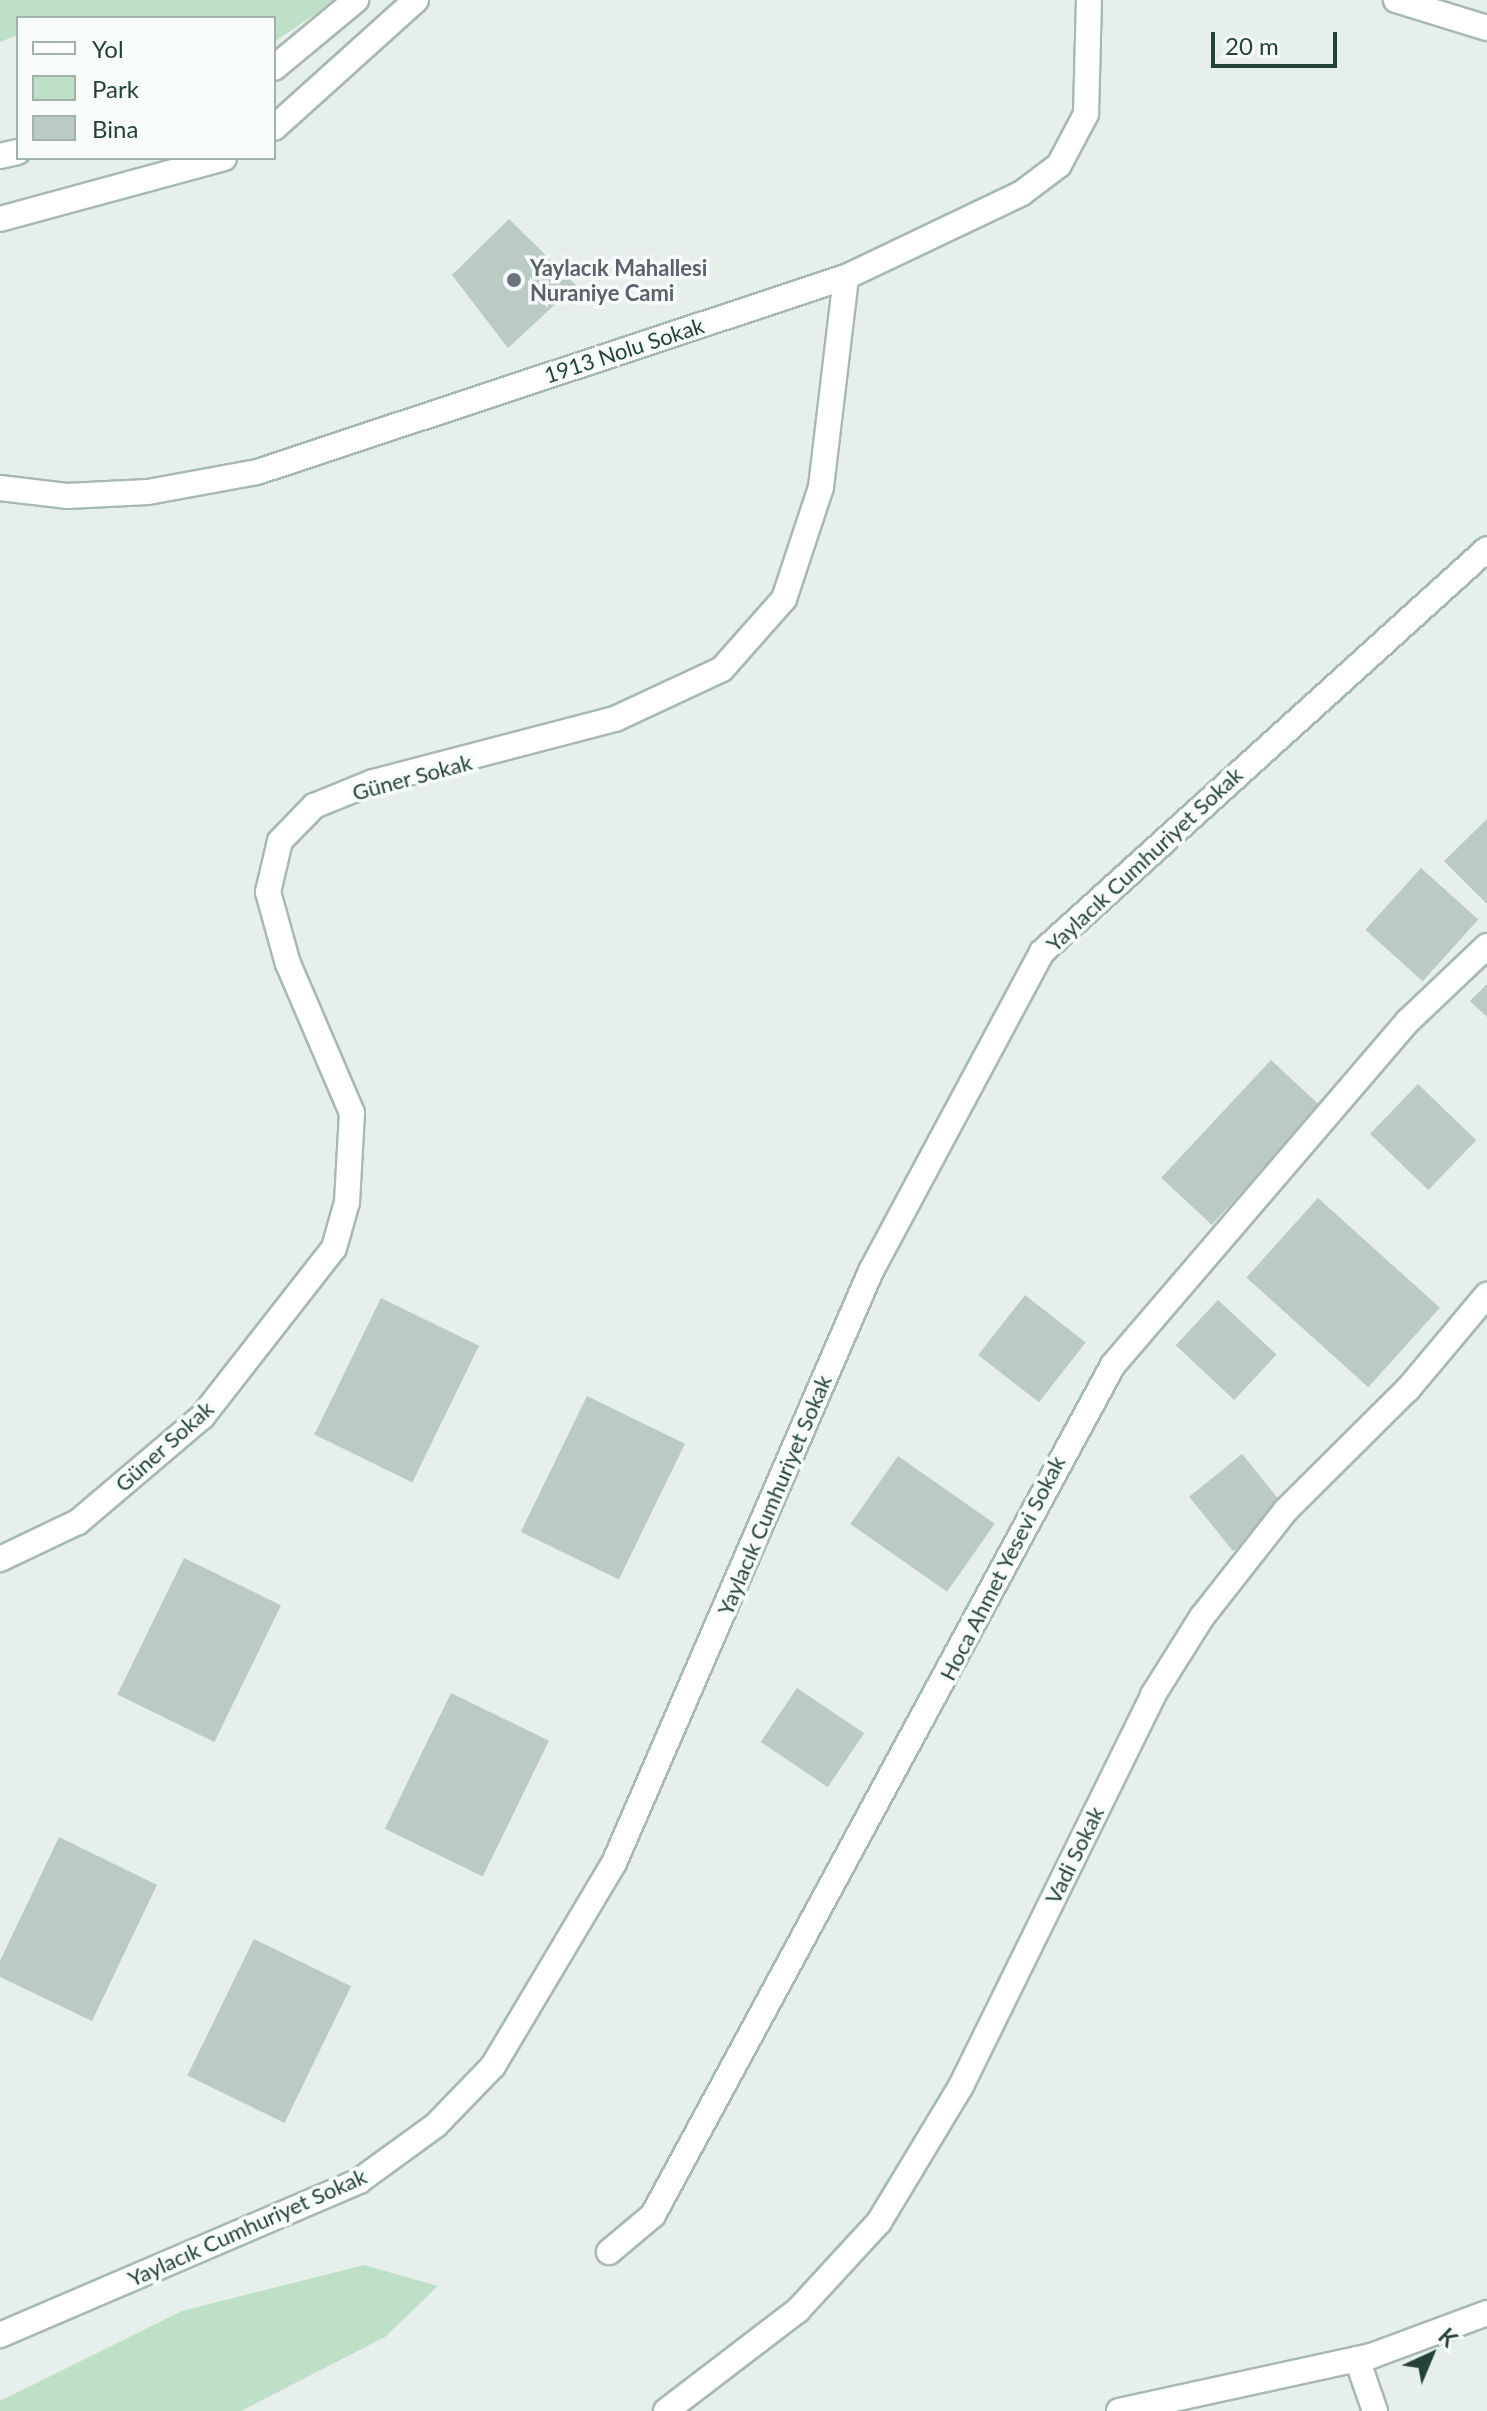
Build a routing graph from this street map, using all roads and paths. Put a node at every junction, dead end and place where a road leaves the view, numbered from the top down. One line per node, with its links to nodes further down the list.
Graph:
1 (356, 0): 6 (street)
2 (416, 0): 7 (street)
3 (1089, 0): 10 (street, 1913 Nolu Sokak)
4 (1396, 0): 5 (street)
5 (1487, 28)
6 (276, 66)
7 (276, 126)
8 (217, 160): 9 (street)
9 (0, 219)
10 (846, 277): 11 (street, 1913 Nolu Sokak); 15 (street, Güner Sokak)
11 (0, 488)
12 (1487, 549): 18 (street, Yaylacık Cumhuriyet Sokak)
13 (1487, 946): 16 (street, Hoca Ahmet Yesevi Sokak)
14 (1487, 1295): 20 (street, Vadi Sokak)
15 (0, 1559)
16 (609, 2252)
17 (1487, 2313): 19 (street)
18 (0, 2335)
19 (1357, 2359): 21 (street); 22 (street)
20 (666, 2411)
21 (1119, 2411)
22 (1375, 2411)

